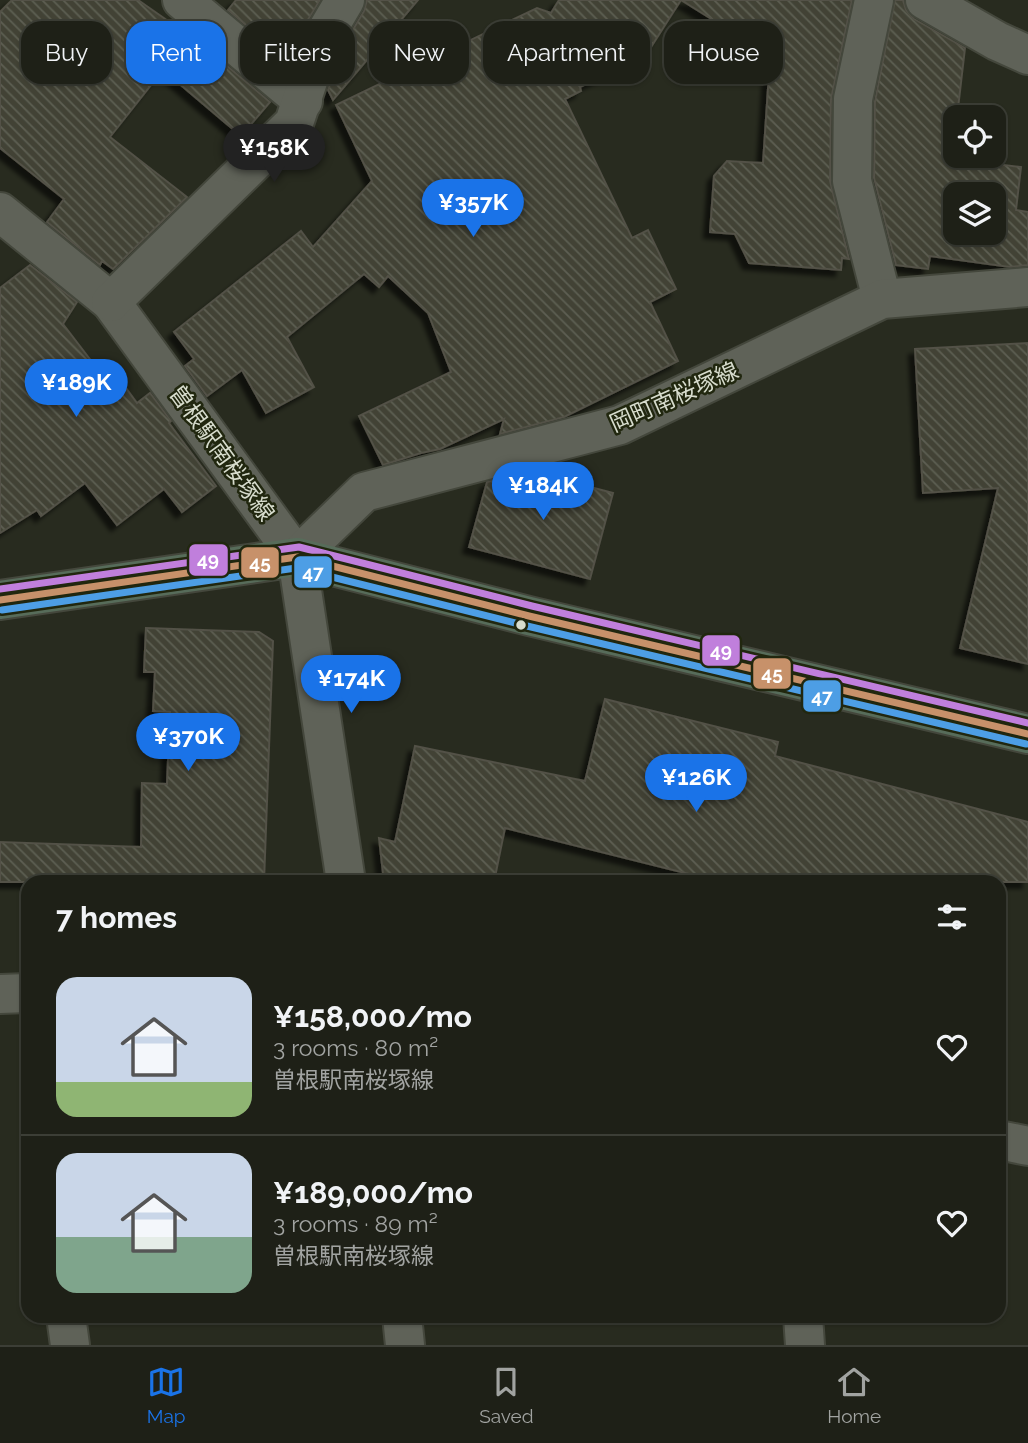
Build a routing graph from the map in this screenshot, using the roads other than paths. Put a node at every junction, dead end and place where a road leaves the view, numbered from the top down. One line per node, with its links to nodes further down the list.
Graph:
1 (345, 0): 6 (street)
2 (874, 0): 9 (street)
3 (925, 0): 5 (street)
4 (196, 4): 6 (street)
5 (1028, 55)
6 (303, 101): 10 (street)
7 (0, 212): 10 (street, 曽根駅南桜塚線)
8 (1028, 287): 9 (street, 岡町南桜塚線)
9 (882, 299): 11 (street, 岡町南桜塚線)
10 (111, 302): 11 (street, 曽根駅南桜塚線)
11 (297, 557): 12 (highway); 13 (highway); 14 (street, 曽根駅南桜塚線)
12 (0, 600)
13 (1028, 734)
14 (345, 875)
15 (21, 993): 16 (street)
16 (0, 994)
17 (1006, 1141): 18 (street)
18 (1028, 1146)
19 (67, 1323): 22 (street)
20 (403, 1323): 23 (street)
21 (803, 1323): 24 (street)
22 (70, 1345)
23 (405, 1345)
24 (805, 1345)

